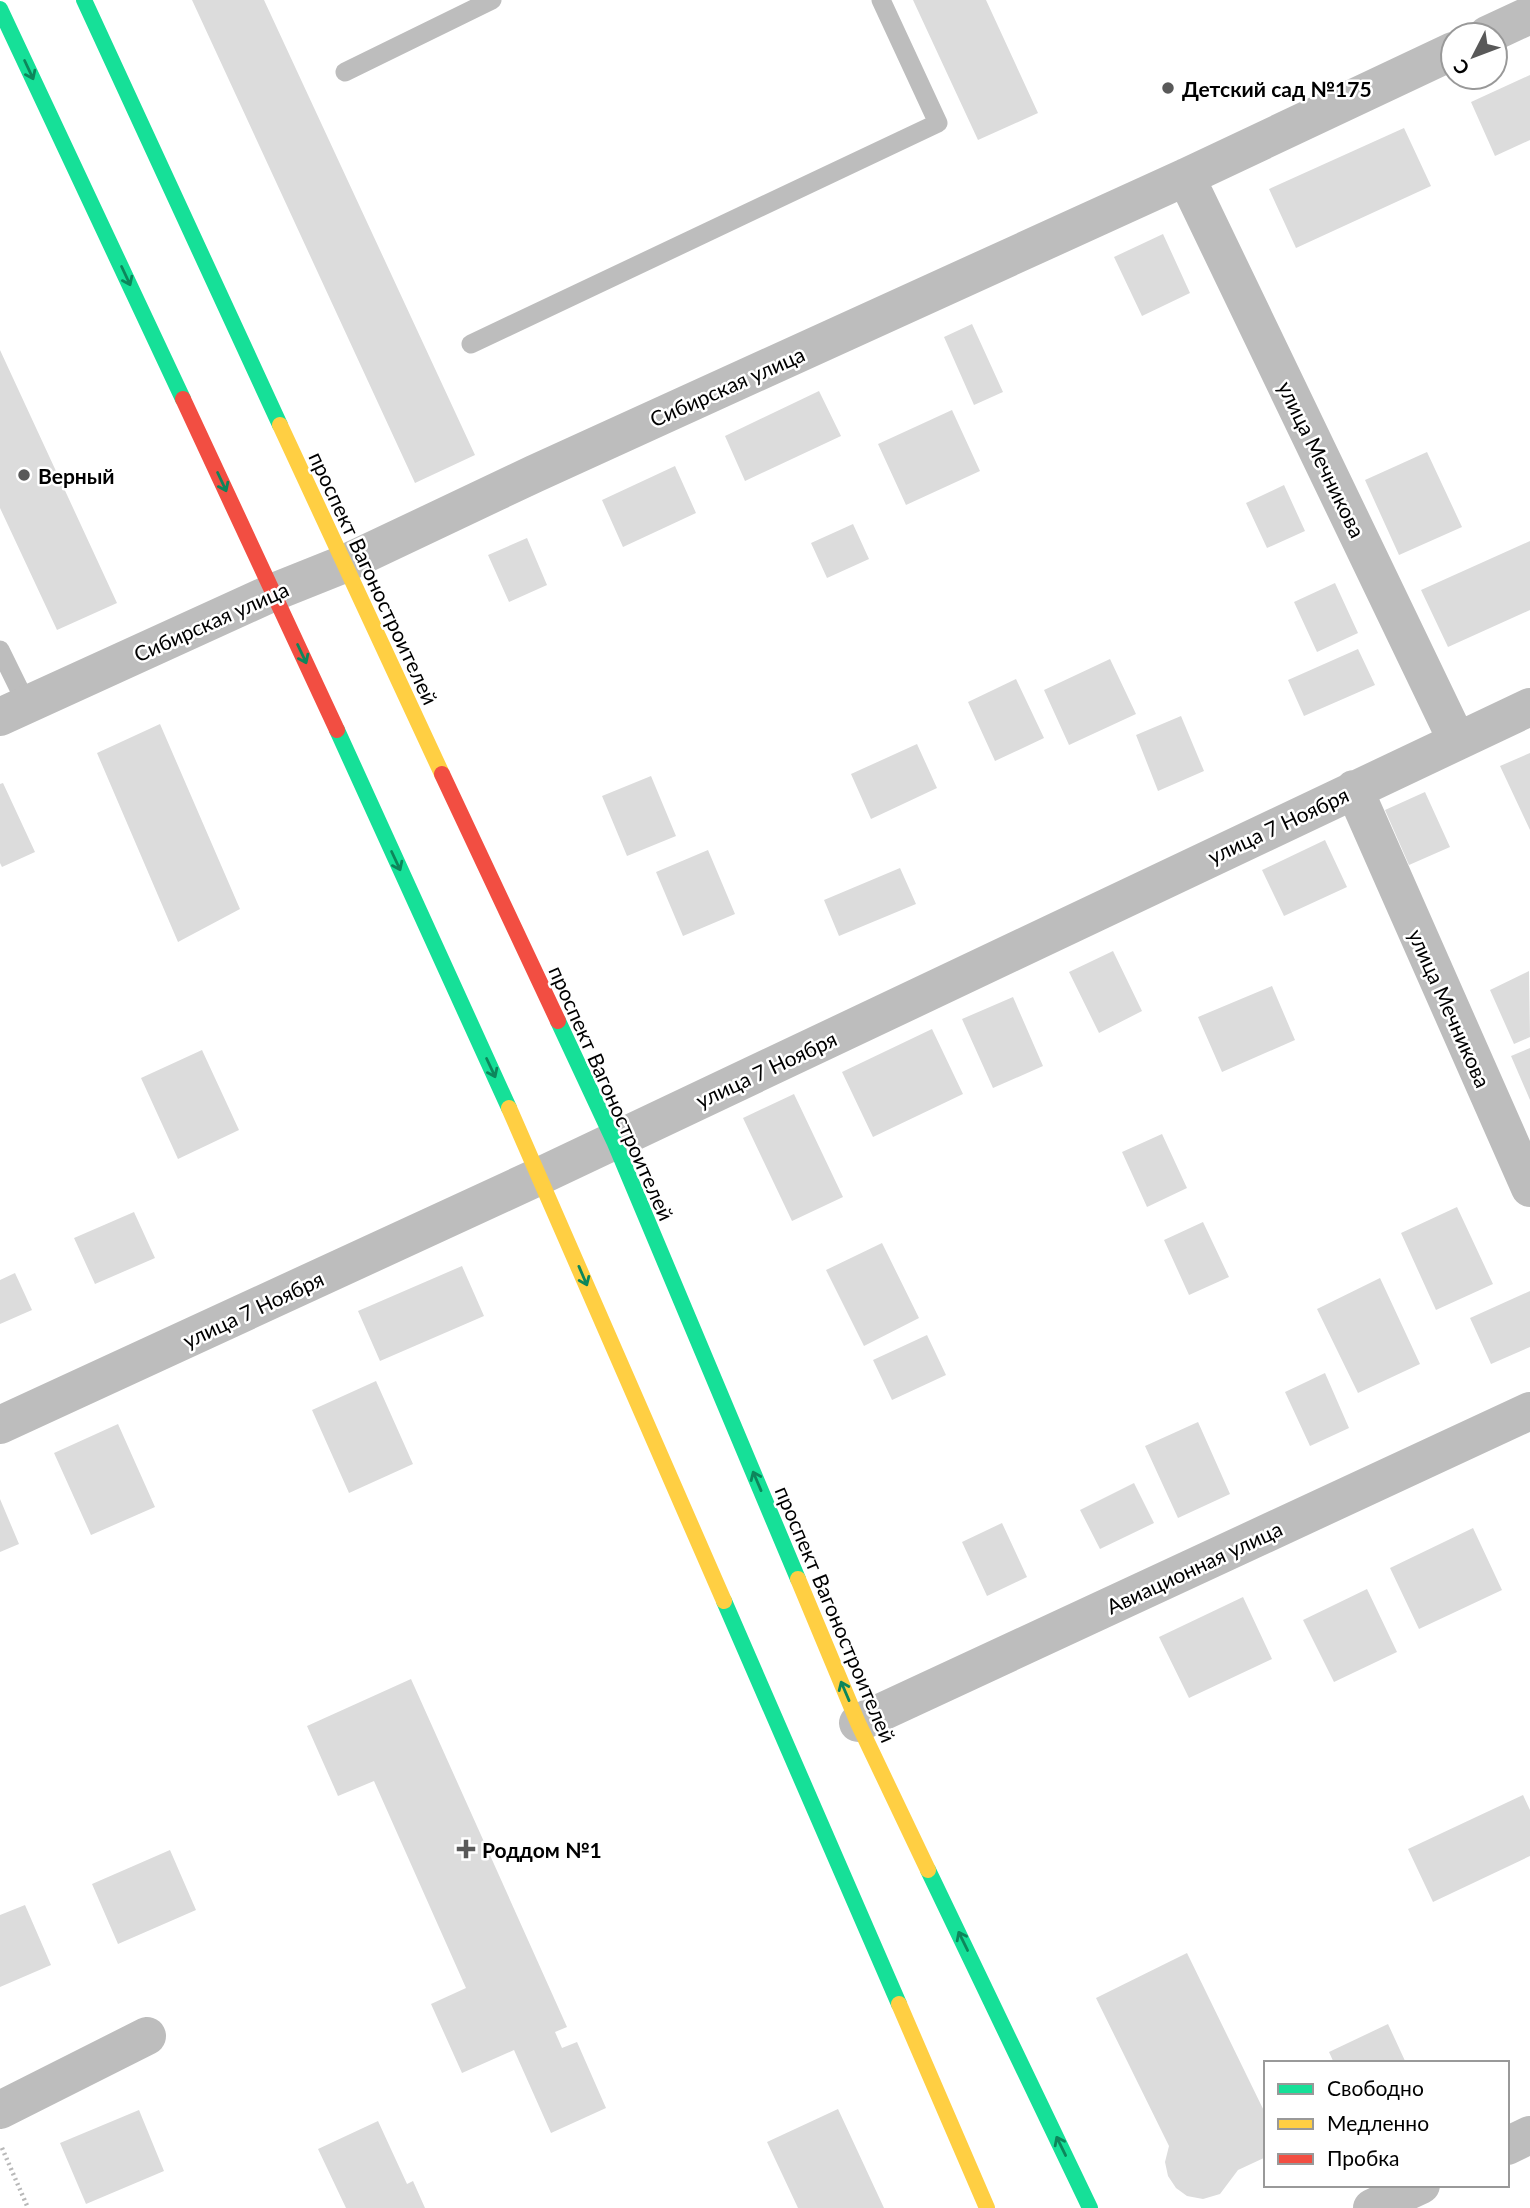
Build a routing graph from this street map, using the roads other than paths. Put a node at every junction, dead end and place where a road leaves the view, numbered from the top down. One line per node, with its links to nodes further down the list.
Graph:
1 (84, 0): 11 (main road, проспект Вагоностроителей)
2 (492, 0): 8 (lane)
3 (881, 0): 10 (lane)
4 (0, 9): 12 (main road, one-way to 12)
5 (1530, 15): 6 (street)
6 (1509, 25)
7 (1439, 58): 9 (street, Сибирская улица)
8 (345, 72)
9 (1186, 177): 11 (street, Сибирская улица); 16 (street, улица Мечникова)
10 (471, 344)
11 (344, 564): 12 (street, Сибирская улица); 18 (main road, проспект Вагоностроителей)
12 (274, 592): 15 (street, Сибирская улица); 19 (main road, one-way to 19)
13 (0, 650): 15 (lane)
14 (1530, 707): 16 (street, улица 7 Ноября)
15 (13, 711)
16 (1457, 741): 17 (street, улица 7 Ноября)
17 (1354, 789): 18 (street, улица 7 Ноября); 20 (street, улица Мечникова)
18 (614, 1141): 19 (street, улица 7 Ноября); 23 (main road, проспект Вагоностроителей, one-way to 18)
19 (540, 1176): 22 (street, улица 7 Ноября); 29 (main road, one-way to 29)
20 (1530, 1188)
21 (1530, 1411): 23 (street, Авиационная улица)
22 (0, 1425)
23 (858, 1723): 30 (main road, проспект Вагоностроителей, one-way to 23)
24 (147, 2036): 25 (street)
25 (0, 2110)
26 (1530, 2136): 27 (street)
27 (1509, 2145)
28 (1417, 2187): 31 (street)
29 (987, 2208)
30 (1090, 2208)
31 (1372, 2208)

